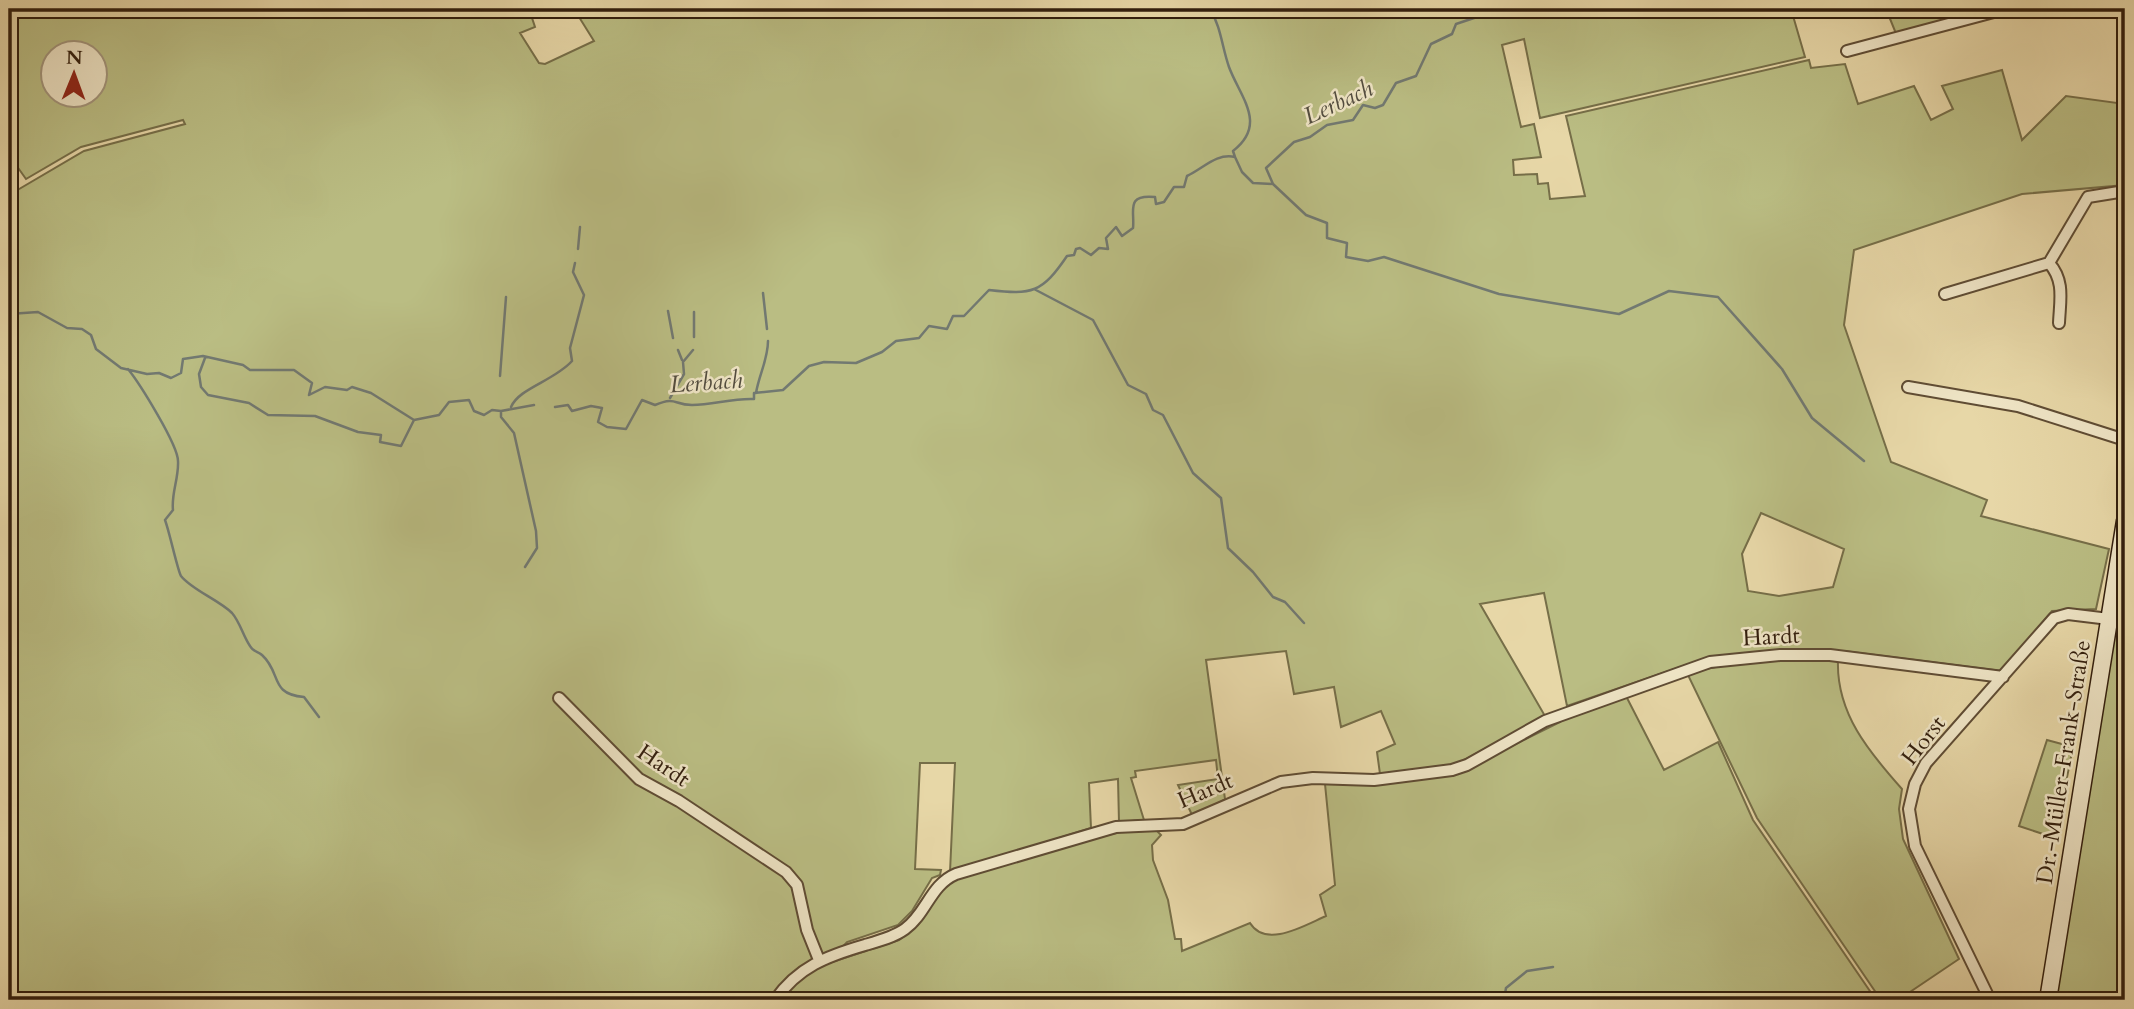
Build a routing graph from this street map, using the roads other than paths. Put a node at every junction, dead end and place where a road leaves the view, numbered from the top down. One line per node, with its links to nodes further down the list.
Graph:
1 (2006, 9): 2 (street)
2 (1847, 51)
3 (2125, 191): 4 (street)
4 (2049, 263): 5 (street); 6 (street)
5 (1945, 293)
6 (2059, 323)
7 (1908, 387): 8 (street)
8 (2125, 440)
9 (2125, 527): 10 (main road, Dr.-Müller-Frank-Straße)
10 (2109, 619): 11 (street, Horst); 16 (main road, Dr.-Müller-Frank-Straße)
11 (2003, 677): 13 (street, Hardt); 15 (street, Horst)
12 (559, 698): 13 (street, Hardt)
13 (819, 960): 14 (street)
14 (775, 1000)
15 (1990, 1000)
16 (2048, 1000)

